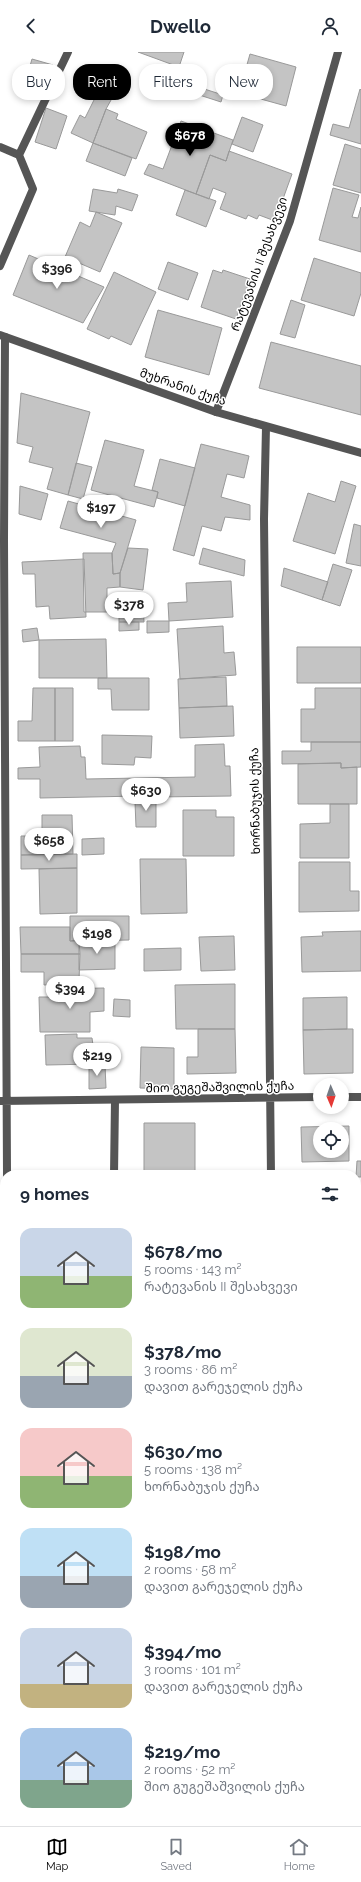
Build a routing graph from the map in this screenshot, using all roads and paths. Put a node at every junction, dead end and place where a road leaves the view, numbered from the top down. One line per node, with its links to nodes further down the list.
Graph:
1 (68, 52): 4 (street)
2 (338, 52): 7 (street, რატევანის II შესახვევი)
3 (0, 147): 4 (street)
4 (19, 155): 5 (street)
5 (0, 266)
6 (2, 336): 7 (street, მუხრანის ქუჩა); 15 (street)
7 (216, 412): 8 (street, მუხრანის ქუჩა)
8 (266, 427): 9 (street, მუხრანის ქუჩა); 13 (street, ხორნაბუჯის ქუჩა)
9 (361, 453)
10 (313, 1097): 13 (street, შიო გუგეშაშვილის ქუჩა)
11 (349, 1097): 12 (street)
12 (361, 1097)
13 (270, 1098): 14 (street, შიო გუგეშაშვილის ქუჩა); 18 (street, ხორნაბუჯის ქუჩა)
14 (115, 1100): 15 (street, შიო გუგეშაშვილის ქუჩა); 17 (street)
15 (3, 1101): 16 (street)
16 (7, 1170)
17 (114, 1170)
18 (271, 1170)

